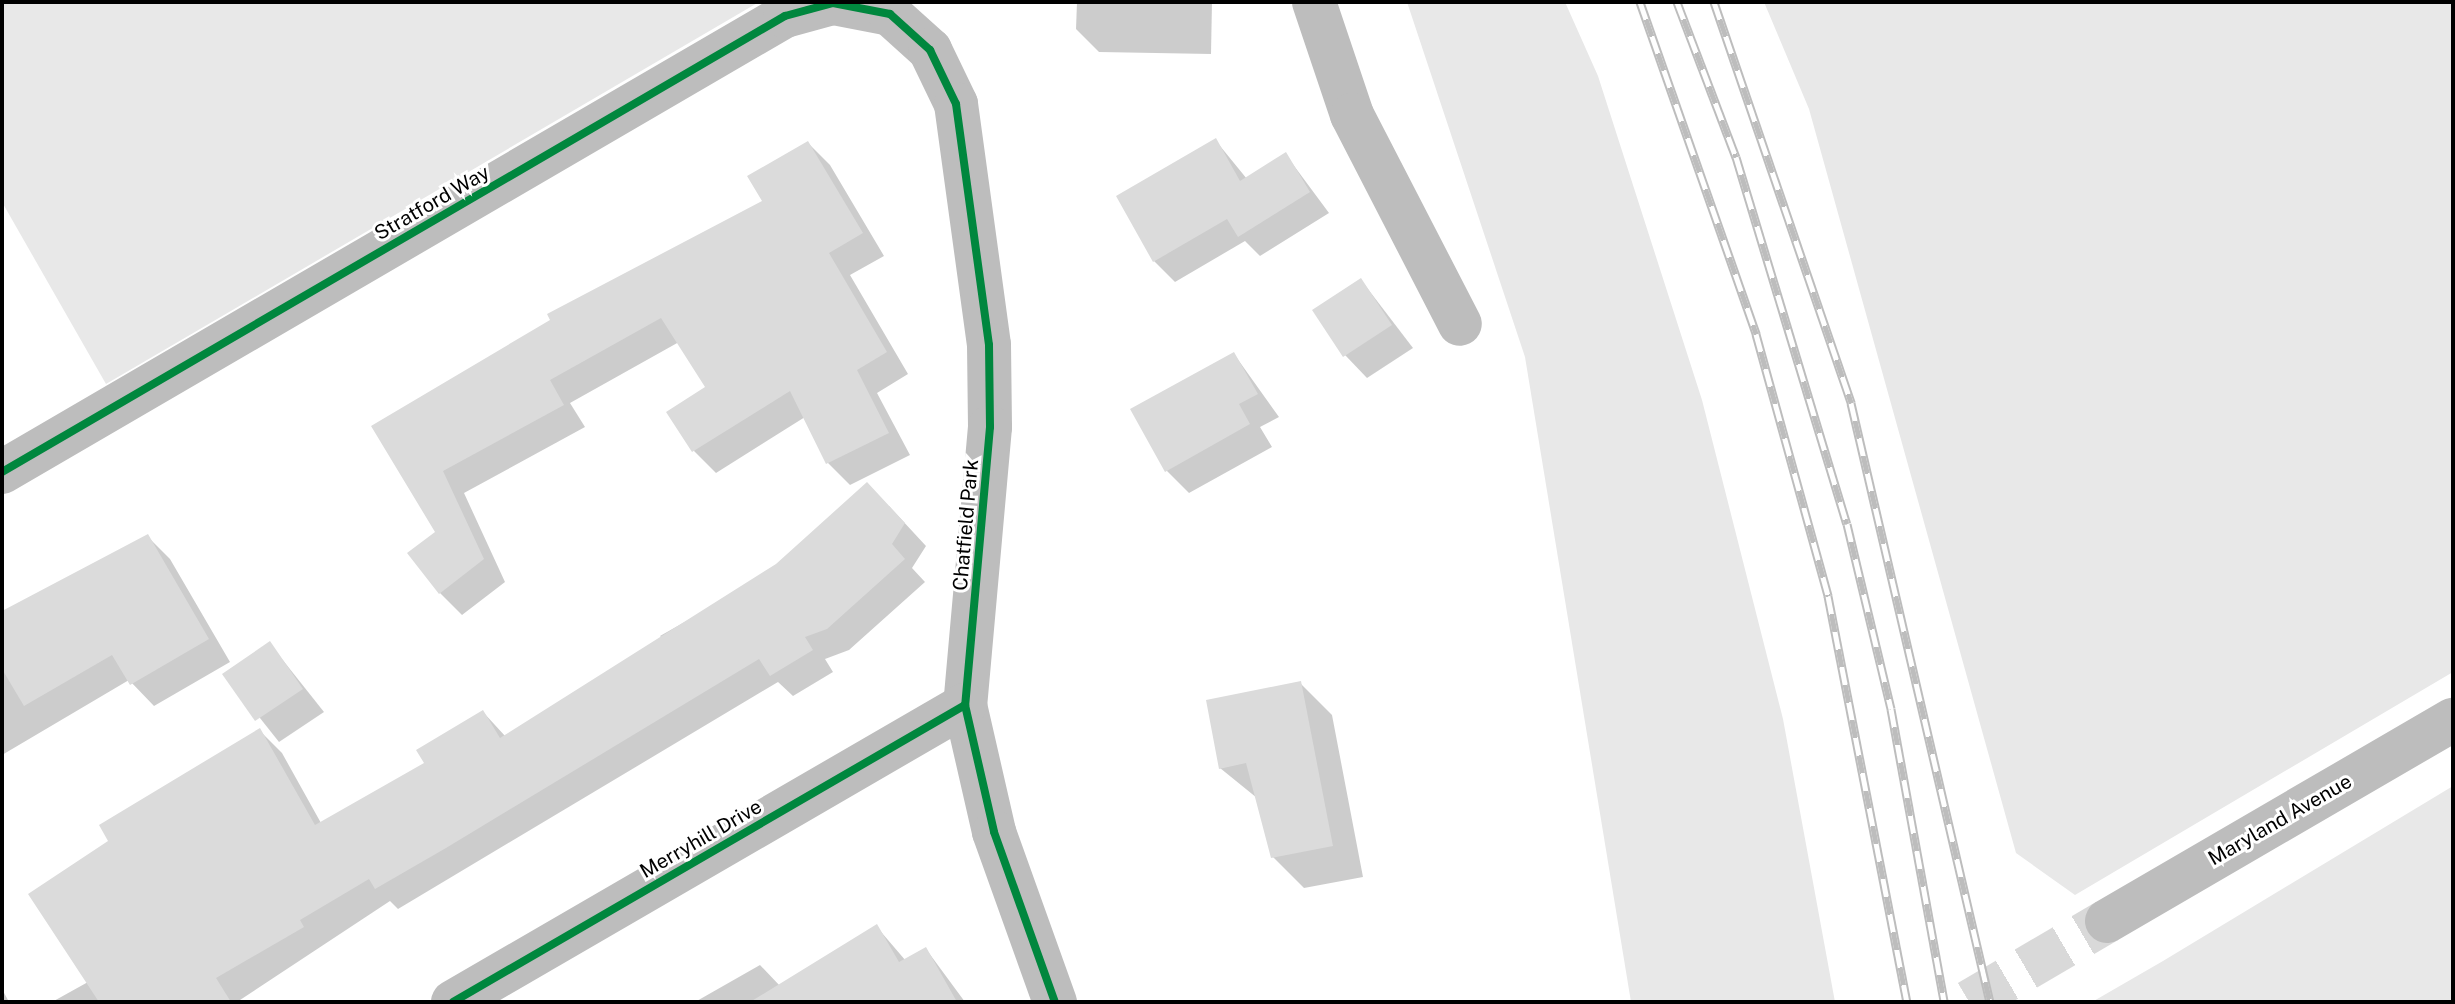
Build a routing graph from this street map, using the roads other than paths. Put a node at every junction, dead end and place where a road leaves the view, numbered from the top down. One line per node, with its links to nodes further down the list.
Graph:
1 (1314, 2): 3 (street)
2 (897, 8): 4 (street, Stratford Way); 5 (street, Chatfield Park)
3 (1460, 324)
4 (2, 472)
5 (965, 705): 8 (street, Merryhill Drive); 9 (street, Chatfield Park)
6 (2453, 720): 7 (street, Maryland Avenue)
7 (2107, 921)
8 (453, 1002)
9 (1055, 1002)

